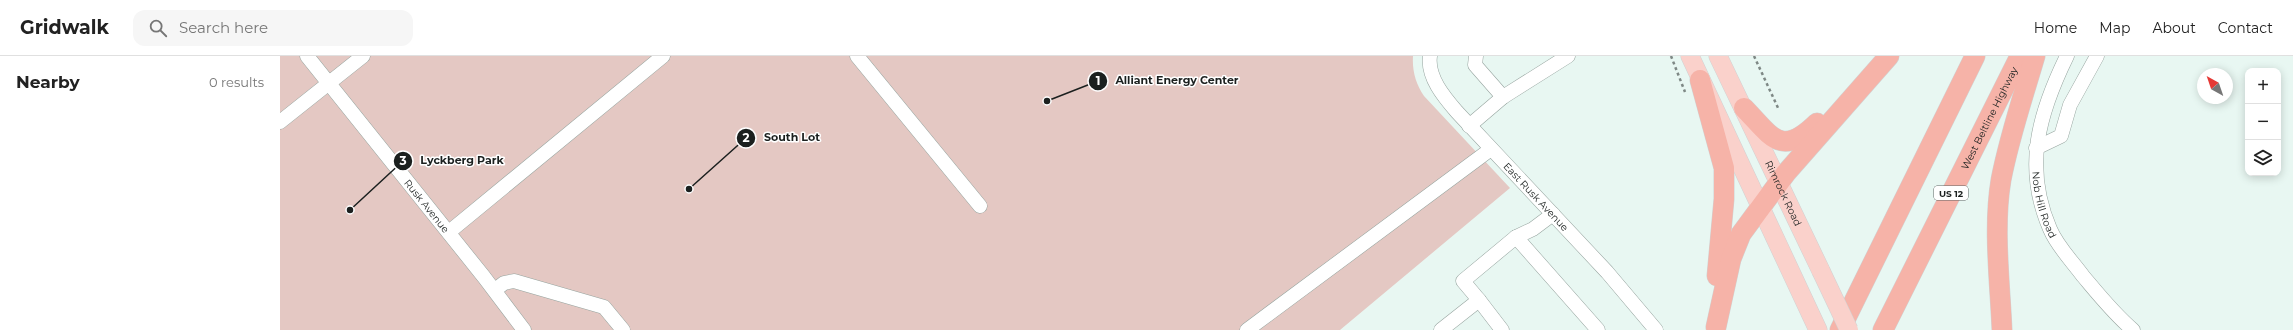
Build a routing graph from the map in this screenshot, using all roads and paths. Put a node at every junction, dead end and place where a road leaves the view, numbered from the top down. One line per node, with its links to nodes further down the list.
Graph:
1 (307, 56): 19 (street, Rusk Avenue)
2 (363, 56): 19 (street)
3 (663, 56): 31 (street)
4 (856, 56): 28 (street)
5 (1430, 56): 24 (street, East Rusk Avenue)
6 (1476, 56): 20 (street)
7 (1568, 56): 20 (street)
8 (1690, 56): 18 (main road)
9 (1718, 56): 21 (main road, Rimrock Road)
10 (1754, 56): 22 (path)
11 (1889, 56): 17 (highway)
12 (1975, 56): 44 (highway)
13 (2020, 56): 46 (highway, West Beltline Highway / US 12)
14 (2035, 56): 47 (highway)
15 (2067, 56): 25 (street, Nob Hill Road)
16 (2097, 56): 25 (street)
17 (1870, 77): 21 (highway); 27 (highway)
18 (1700, 80): 29 (main road); 35 (highway)
19 (329, 84): 23 (street); 31 (street, Rusk Avenue)
20 (1503, 97): 24 (street)
21 (1744, 108): 27 (main road, Rimrock Road)
22 (1779, 110)
23 (280, 122)
24 (1470, 126): 26 (street, East Rusk Avenue)
25 (2036, 148): 48 (street, Nob Hill Road)
26 (1492, 149): 30 (street, East Rusk Avenue); 38 (street)
27 (1779, 182): 29 (highway); 45 (main road, Rimrock Road, bridge)
28 (980, 206)
29 (1761, 207): 35 (highway); 43 (main road)
30 (1553, 214): 32 (street); 42 (street, East Rusk Avenue)
31 (449, 232): 33 (street, Rusk Avenue)
32 (1516, 237): 34 (street); 41 (street)
33 (495, 290): 36 (street, Rusk Avenue); 37 (street)
34 (1479, 300): 39 (street); 40 (street)
35 (1716, 329)
36 (524, 330)
37 (623, 330)
38 (1247, 330)
39 (1441, 330)
40 (1502, 330)
41 (1598, 330)
42 (1656, 330)
43 (1818, 330)
44 (1840, 330)
45 (1849, 330)
46 (1883, 330)
47 (2002, 330)
48 (2132, 330)

